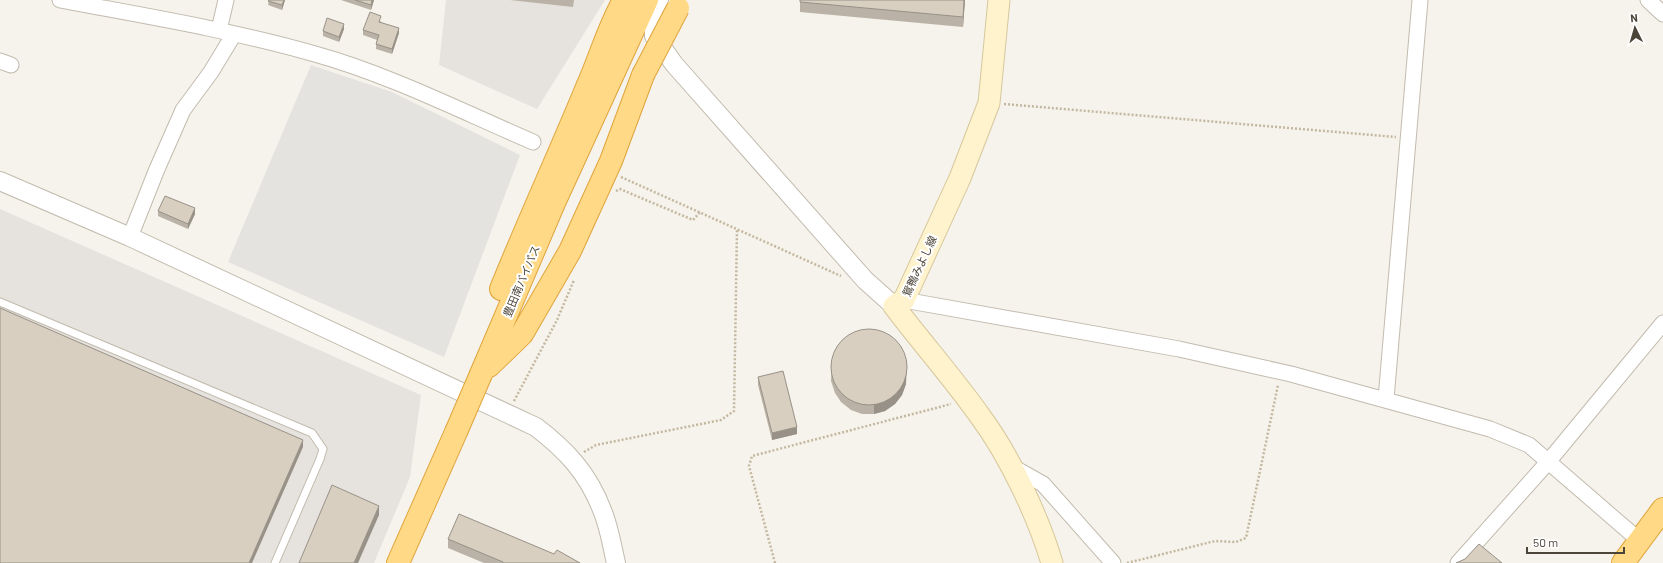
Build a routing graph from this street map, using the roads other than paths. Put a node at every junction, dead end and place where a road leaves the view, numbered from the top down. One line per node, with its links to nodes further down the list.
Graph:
1 (60, 0): 10 (street)
2 (226, 0): 10 (street)
3 (624, 0): 17 (highway)
4 (647, 0): 17 (highway, 豊田南バイパス)
5 (999, 0): 15 (main road, 鴛鴨みよし線)
6 (1420, 0): 18 (street)
7 (1648, 0): 9 (street)
8 (673, 3): 15 (street); 17 (highway, bridge)
9 (1663, 14)
10 (226, 32): 11 (street); 13 (street)
11 (533, 142)
12 (0, 181): 13 (street)
13 (130, 237): 25 (street)
14 (0, 302): 23 (lane)
15 (899, 303): 18 (street); 20 (main road, 鴛鴨みよし線)
16 (1663, 323): 19 (street)
17 (481, 374): 24 (highway, 豊田南バイパス, bridge)
18 (1386, 399): 19 (street)
19 (1548, 462): 22 (street); 28 (street)
20 (1011, 466): 26 (main road, 鴛鴨みよし線); 27 (street)
21 (1663, 509): 22 (highway)
22 (1640, 541): 29 (highway)
23 (275, 563)
24 (398, 563)
25 (616, 563)
26 (1052, 563)
27 (1113, 563)
28 (1458, 563)
29 (1623, 563)

